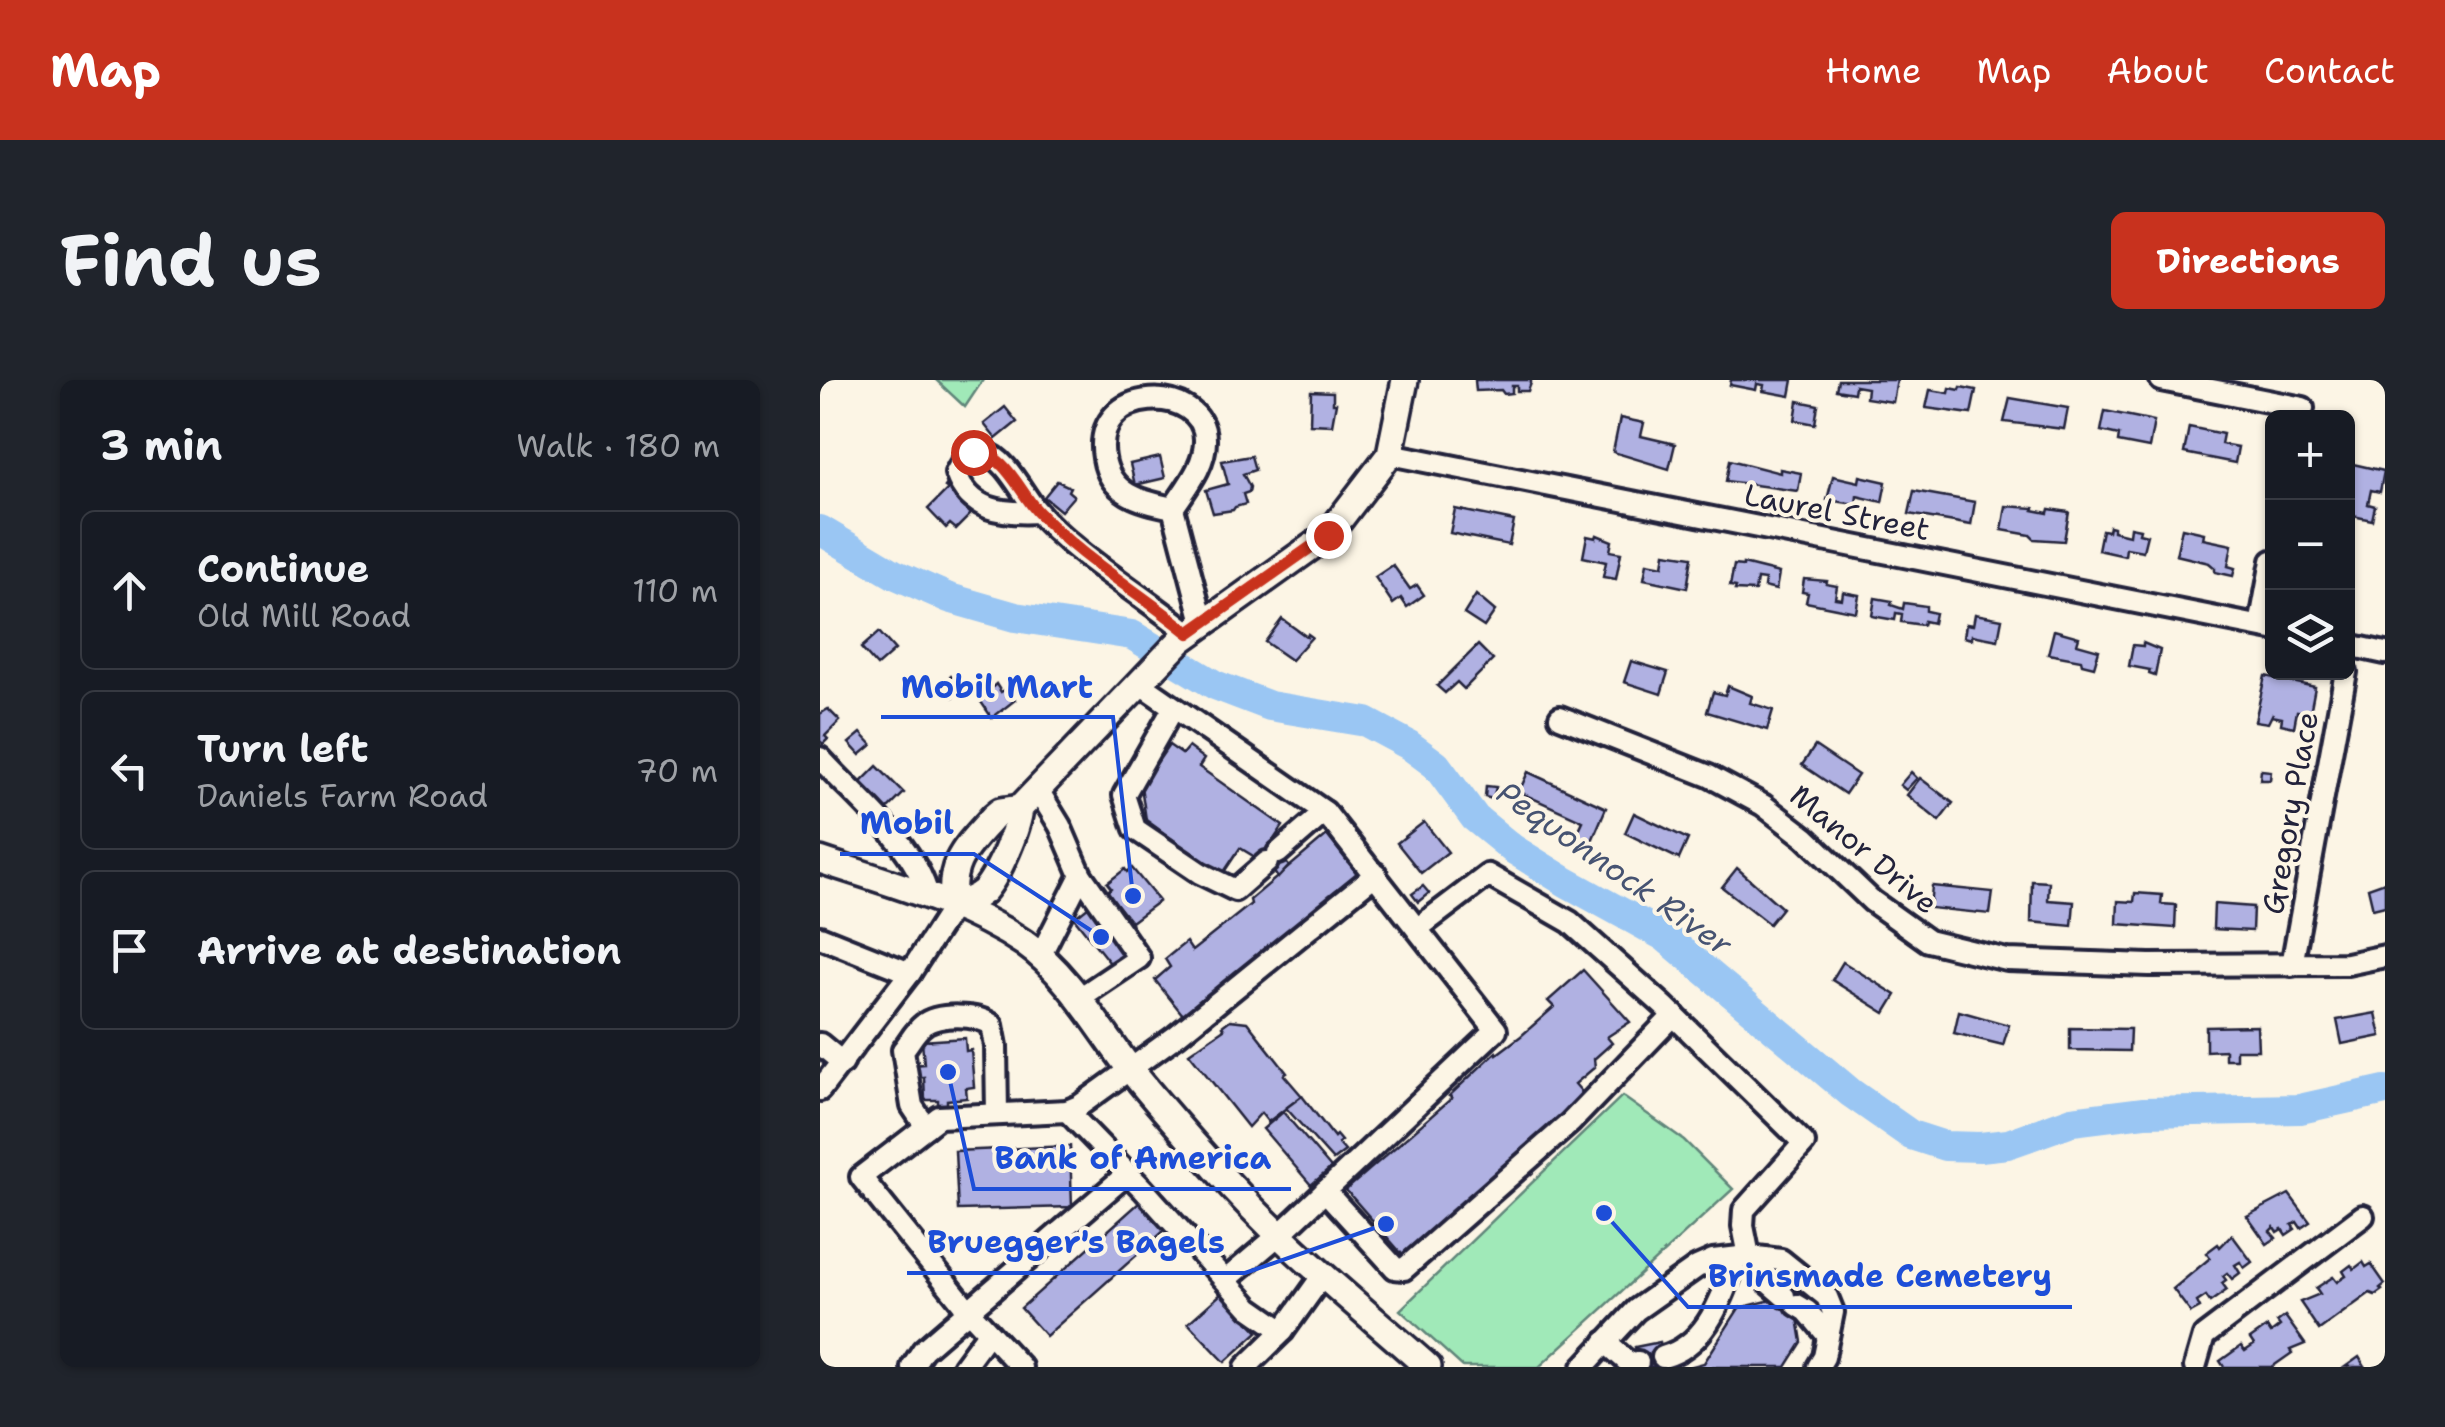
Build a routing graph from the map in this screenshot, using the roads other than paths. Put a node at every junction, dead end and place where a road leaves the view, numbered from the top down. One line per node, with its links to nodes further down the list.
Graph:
1 (1404, 380): 4 (main road)
2 (2161, 380): 3 (street)
3 (2289, 410)
4 (1390, 454): 7 (street, Laurel Street); 8 (main road)
5 (1172, 508): 5 (street); 8 (street)
6 (1038, 512): 8 (street)
7 (2265, 628)
8 (1191, 632): 11 (main road)
9 (2385, 654): 10 (street)
10 (2355, 657)
11 (1147, 675): 13 (street); 16 (main road)
12 (2344, 680): 27 (street, Gregory Place)
13 (1174, 709): 17 (street); 17 (street)
14 (1560, 717): 27 (street, Manor Drive)
15 (820, 758): 21 (street)
16 (1029, 799): 20 (street); 22 (main road); 22 (main road)
17 (1325, 812): 19 (street)
18 (820, 860): 21 (main road)
19 (1376, 874): 23 (street); 33 (street)
20 (1081, 875): 25 (street); 29 (street)
21 (928, 896): 22 (main road)
22 (954, 905): 25 (main road); 28 (street)
23 (1418, 928): 30 (street); 39 (street)
24 (820, 936): 28 (street)
25 (1040, 956): 29 (main road)
26 (2385, 956): 27 (street, Manor Drive)
27 (2292, 965)
28 (910, 974): 32 (street)
29 (1078, 999): 33 (main road)
30 (1674, 1015): 39 (street); 42 (street)
31 (820, 1044): 32 (street)
32 (843, 1063): 34 (street)
33 (1130, 1068): 35 (street); 41 (main road)
34 (820, 1090)
35 (1067, 1111): 36 (street); 38 (street)
36 (997, 1114): 37 (street); 37 (street)
37 (926, 1126): 45 (street)
38 (1127, 1174): 44 (street); 45 (street)
39 (1324, 1191): 41 (street)
40 (2363, 1216): 59 (street)
41 (1280, 1234): 43 (main road); 44 (street)
42 (1750, 1257): 48 (street); 48 (street); 49 (street); 50 (street)
43 (1324, 1275): 46 (street); 56 (main road)
44 (1227, 1279): 46 (street)
45 (968, 1310): 47 (street); 52 (street)
46 (1283, 1332): 55 (street)
47 (988, 1333): 53 (street); 54 (street)
48 (1828, 1336): 58 (street)
49 (1605, 1342): 51 (street); 57 (street)
50 (1663, 1357)
51 (1638, 1362)
52 (912, 1367)
53 (963, 1367)
54 (1021, 1367)
55 (1246, 1367)
56 (1428, 1367)
57 (1583, 1367)
58 (1818, 1367)
59 (2196, 1367)

